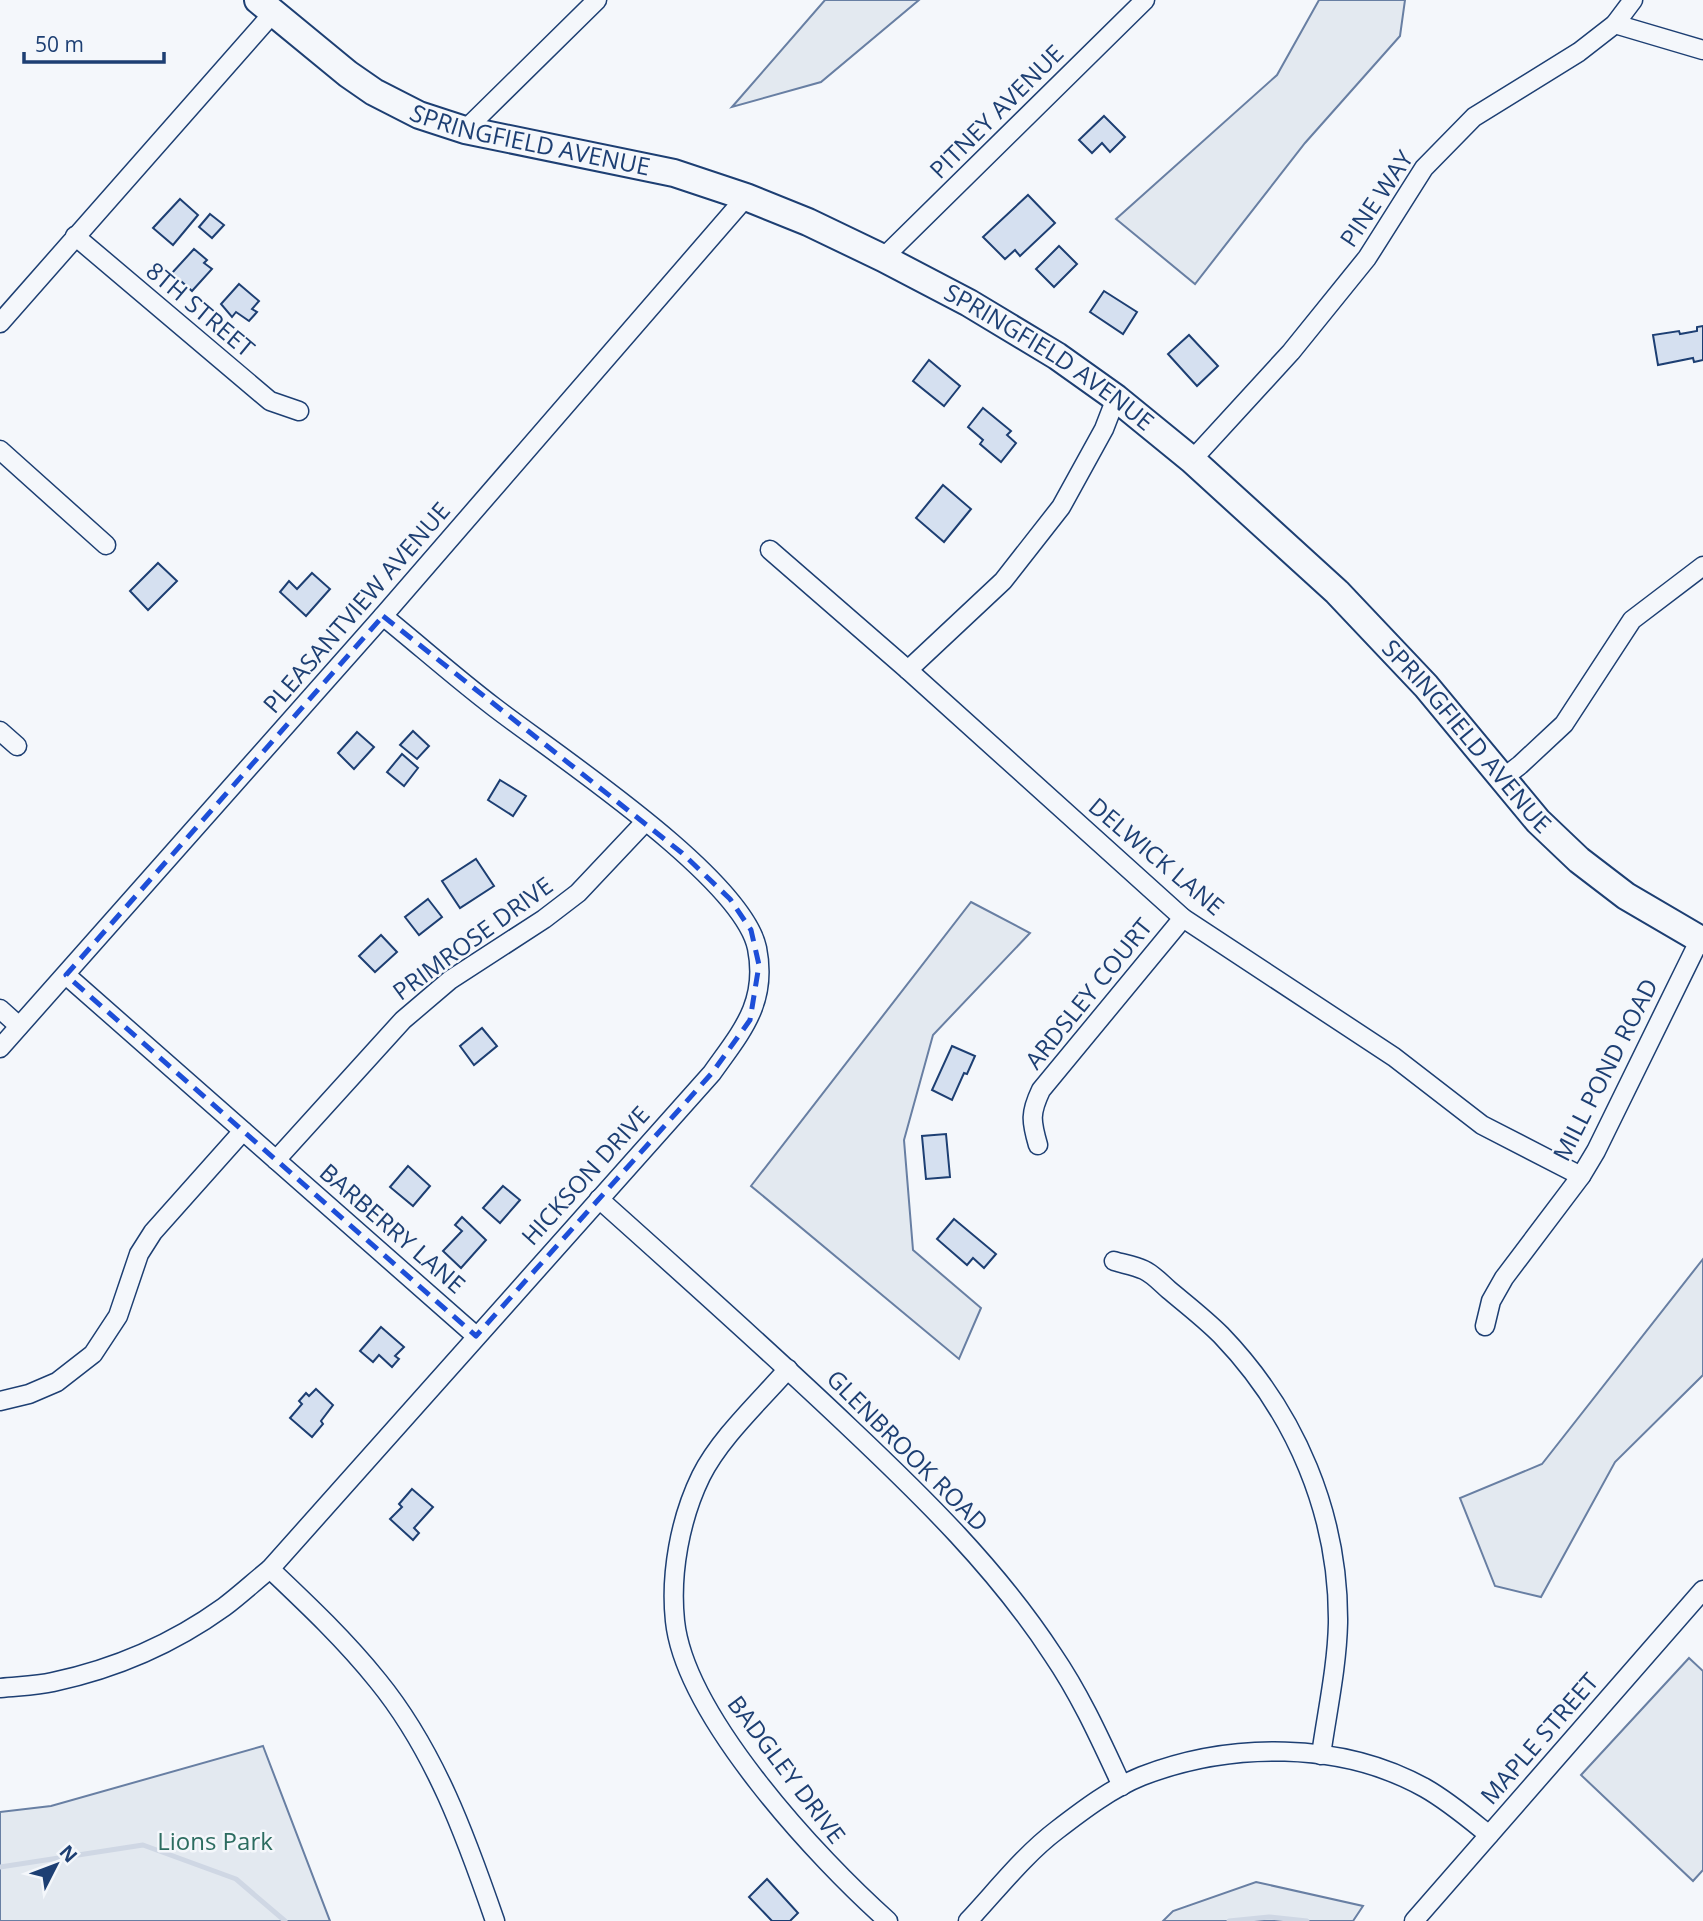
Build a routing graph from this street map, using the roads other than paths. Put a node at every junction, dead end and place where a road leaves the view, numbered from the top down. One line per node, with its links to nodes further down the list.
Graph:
1 (597, 0): 7 (street)
2 (1145, 0): 10 (street, PITNEY AVENUE)
3 (1633, 0): 5 (street, PINE WAY)
4 (266, 6): 7 (main road, SPRINGFIELD AVENUE); 9 (street)
5 (1615, 24): 6 (street); 15 (street, PINE WAY)
6 (1703, 50)
7 (465, 130): 8 (main road, SPRINGFIELD AVENUE)
8 (747, 197): 10 (main road, SPRINGFIELD AVENUE); 19 (street, PLEASANTVIEW AVENUE)
9 (75, 236): 11 (street); 13 (street, 8TH STREET)
10 (883, 258): 12 (main road, SPRINGFIELD AVENUE)
11 (0, 323)
12 (1116, 398): 15 (main road, SPRINGFIELD AVENUE); 20 (street)
13 (299, 411)
14 (0, 450): 16 (street)
15 (1192, 460): 23 (main road, SPRINGFIELD AVENUE)
16 (106, 545)
17 (770, 550): 20 (street, DELWICK LANE)
18 (1703, 566): 23 (street)
19 (383, 616): 24 (street, HICKSON DRIVE); 27 (street, PLEASANTVIEW AVENUE)
20 (908, 670): 25 (street, DELWICK LANE)
21 (0, 731): 22 (street)
22 (18, 746)
23 (1503, 778): 26 (main road, SPRINGFIELD AVENUE)
24 (645, 822): 33 (street, PRIMROSE DRIVE); 35 (street, HICKSON DRIVE)
25 (1183, 918): 32 (street, ARDSLEY COURT); 34 (street, DELWICK LANE)
26 (1702, 940): 34 (street, MILL POND ROAD)
27 (66, 975): 29 (street, PLEASANTVIEW AVENUE); 31 (street)
28 (0, 1010): 29 (street)
29 (19, 1026): 30 (street, PLEASANTVIEW AVENUE)
30 (0, 1048)
31 (243, 1131): 33 (street, BARBERRY LANE); 40 (street)
32 (1038, 1145)
33 (276, 1160): 38 (street, BARBERRY LANE)
34 (1580, 1176): 37 (street, MILL POND ROAD)
35 (598, 1199): 38 (street, HICKSON DRIVE); 39 (street, GLENBROOK ROAD)
36 (1114, 1261): 44 (street)
37 (1485, 1326)
38 (476, 1336): 41 (street, HICKSON DRIVE)
39 (788, 1369): 45 (street, GLENBROOK ROAD); 48 (street, BADGLEY DRIVE)
40 (0, 1401)
41 (270, 1569): 43 (street, HICKSON DRIVE); 47 (street)
42 (1703, 1590): 46 (street, MAPLE STREET)
43 (0, 1688)
44 (1321, 1755): 45 (street); 46 (street)
45 (1122, 1786): 49 (street)
46 (1489, 1835): 50 (street, MAPLE STREET)
47 (495, 1921)
48 (888, 1921)
49 (968, 1921)
50 (1414, 1921)

